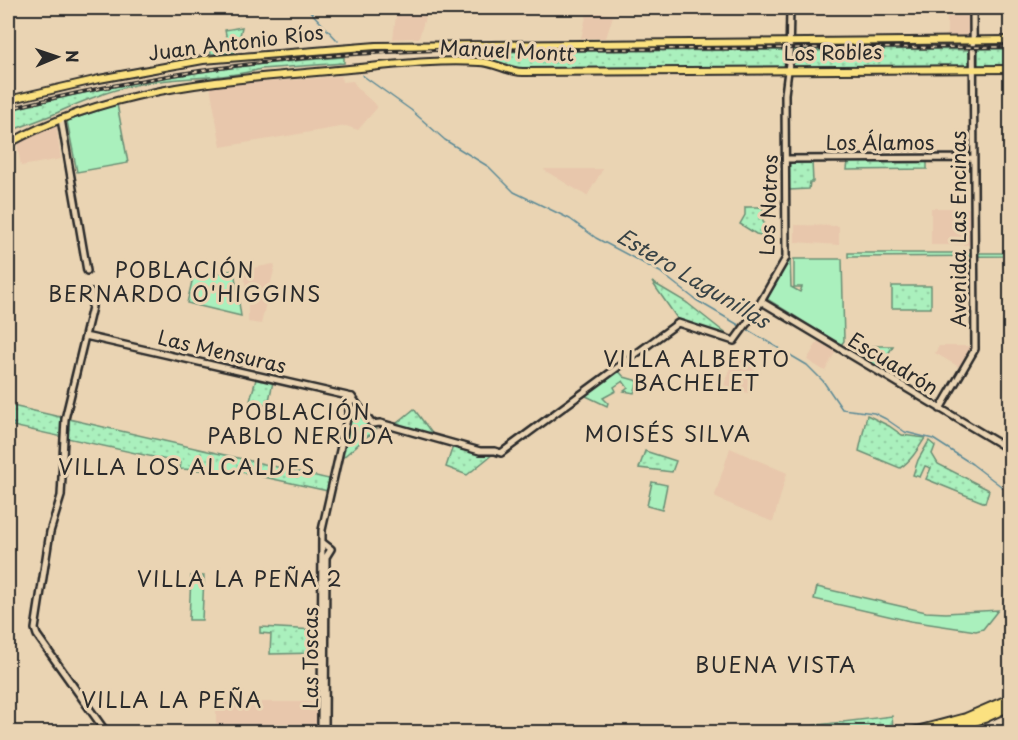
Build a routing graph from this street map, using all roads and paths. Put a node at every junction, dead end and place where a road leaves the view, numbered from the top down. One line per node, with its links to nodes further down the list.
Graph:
1 (790, 8): 5 (street, Los Notros)
2 (973, 8): 3 (street, Avenida Las Encinas)
3 (973, 40): 4 (main road, Juan Antonio Ríos); 5 (main road, Juan Antonio Ríos); 6 (street, Avenida Las Encinas)
4 (1011, 40)
5 (790, 41): 8 (street, Los Notros); 10 (main road, Juan Antonio Ríos)
6 (974, 69): 7 (main road, Los Robles); 8 (main road, Los Robles); 13 (street, Avenida Las Encinas)
7 (1011, 69)
8 (788, 70): 9 (main road, Los Robles); 14 (street, Los Notros)
9 (656, 71): 11 (main road, Manuel Montt)
10 (8, 100)
11 (61, 119): 12 (main road, Manuel Montt); 15 (street)
12 (8, 144)
13 (974, 158): 14 (street, Los Álamos); 20 (street, Avenida Las Encinas)
14 (786, 159): 17 (street, Los Notros)
15 (87, 271)
16 (91, 293): 18 (street)
17 (762, 302): 19 (street, Los Notros); 20 (street, Escuadrón)
18 (85, 336): 19 (street, Las Mensuras); 25 (street)
19 (352, 397): 22 (street, Las Toscas)
20 (940, 409): 21 (street, Escuadrón)
21 (1011, 450)
22 (322, 542): 26 (street, Las Toscas); 26 (street, Las Toscas)
23 (1011, 699): 27 (highway)
24 (1011, 706): 28 (highway)
25 (106, 732)
26 (323, 732)
27 (913, 732)
28 (937, 732)

